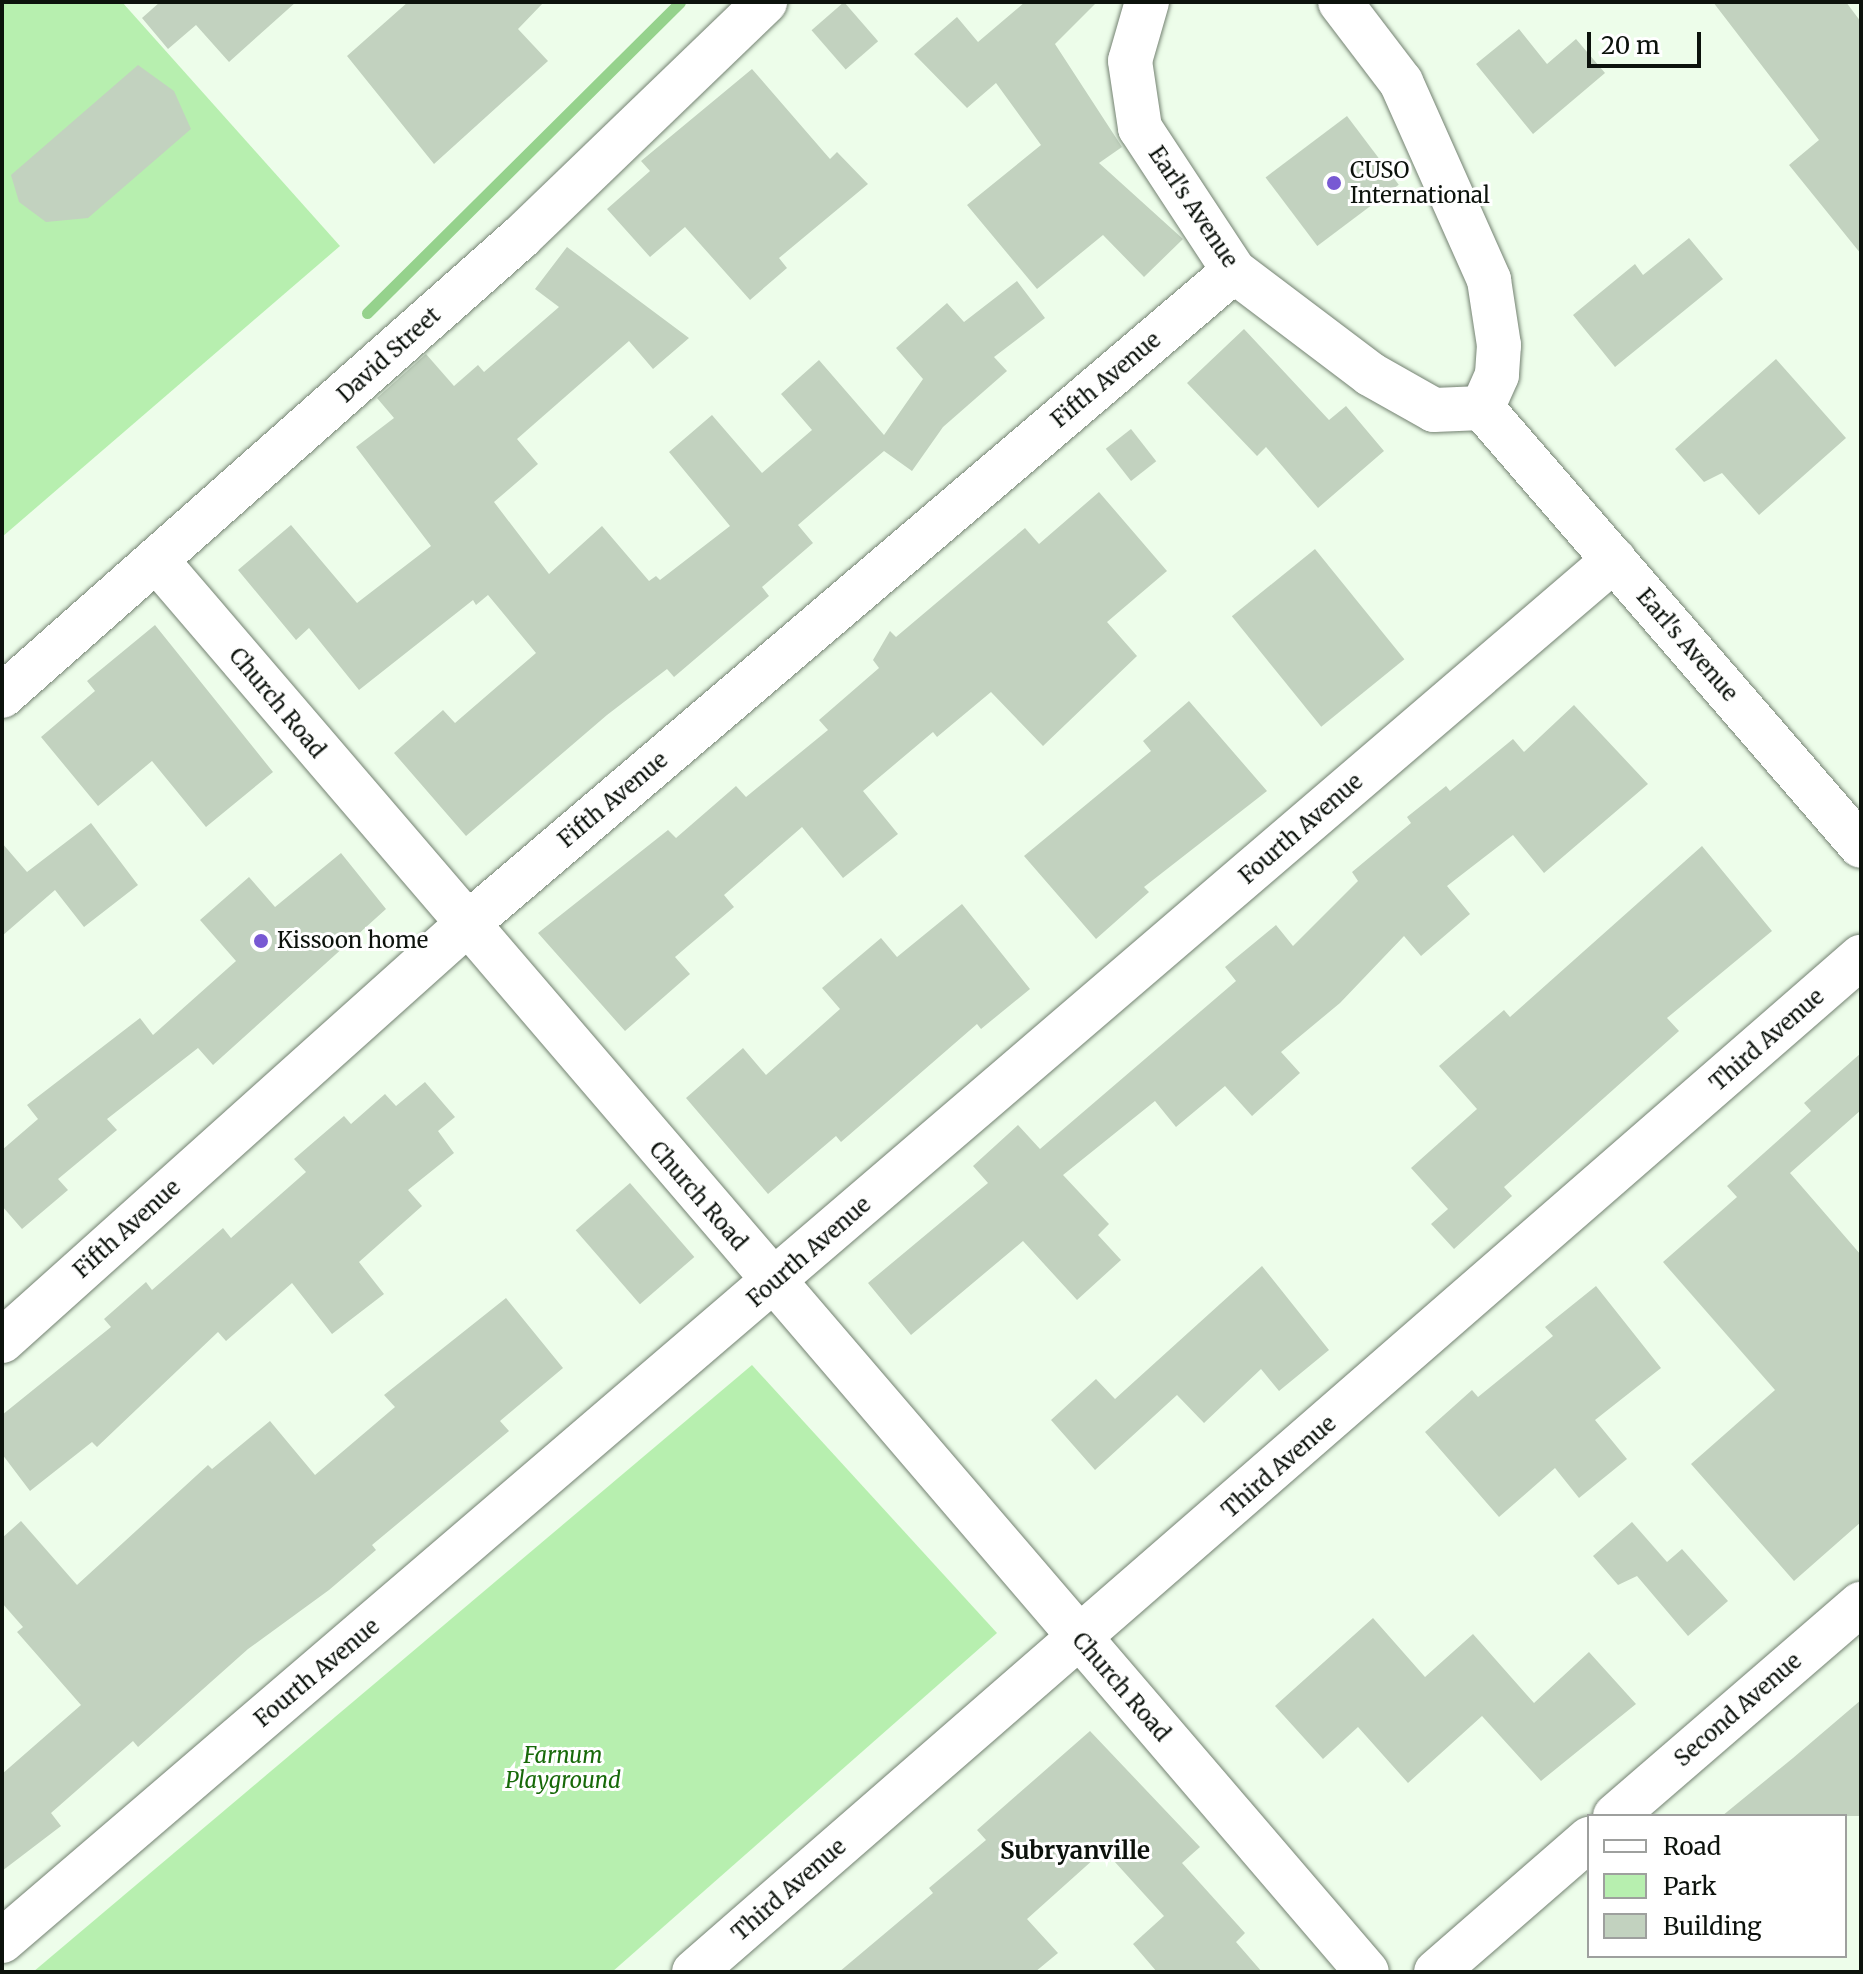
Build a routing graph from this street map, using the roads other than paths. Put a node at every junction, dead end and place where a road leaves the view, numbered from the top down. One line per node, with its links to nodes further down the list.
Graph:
1 (765, 2): 7 (street, David Street)
2 (1147, 2): 4 (street, Earl's Avenue)
3 (1340, 2): 5 (street)
4 (1234, 271): 5 (street, Earl's Avenue); 10 (street, Fifth Avenue)
5 (1482, 408): 6 (street, Earl's Avenue)
6 (1614, 560): 9 (street, Earl's Avenue); 12 (street, Fourth Avenue)
7 (158, 562): 8 (street, David Street); 10 (street, Church Road)
8 (2, 696)
9 (1861, 846)
10 (465, 926): 12 (street, Church Road); 13 (street, Fifth Avenue)
11 (1861, 957): 15 (street, Third Avenue)
12 (773, 1282): 15 (street, Church Road); 18 (street, Fourth Avenue)
13 (2, 1341)
14 (1861, 1604): 16 (street, Second Avenue)
15 (1081, 1640): 19 (street, Third Avenue); 20 (street, Church Road)
16 (1617, 1814)
17 (1587, 1841): 21 (street)
18 (2, 1941)
19 (694, 1972)
20 (1367, 1972)
21 (1436, 1972)

